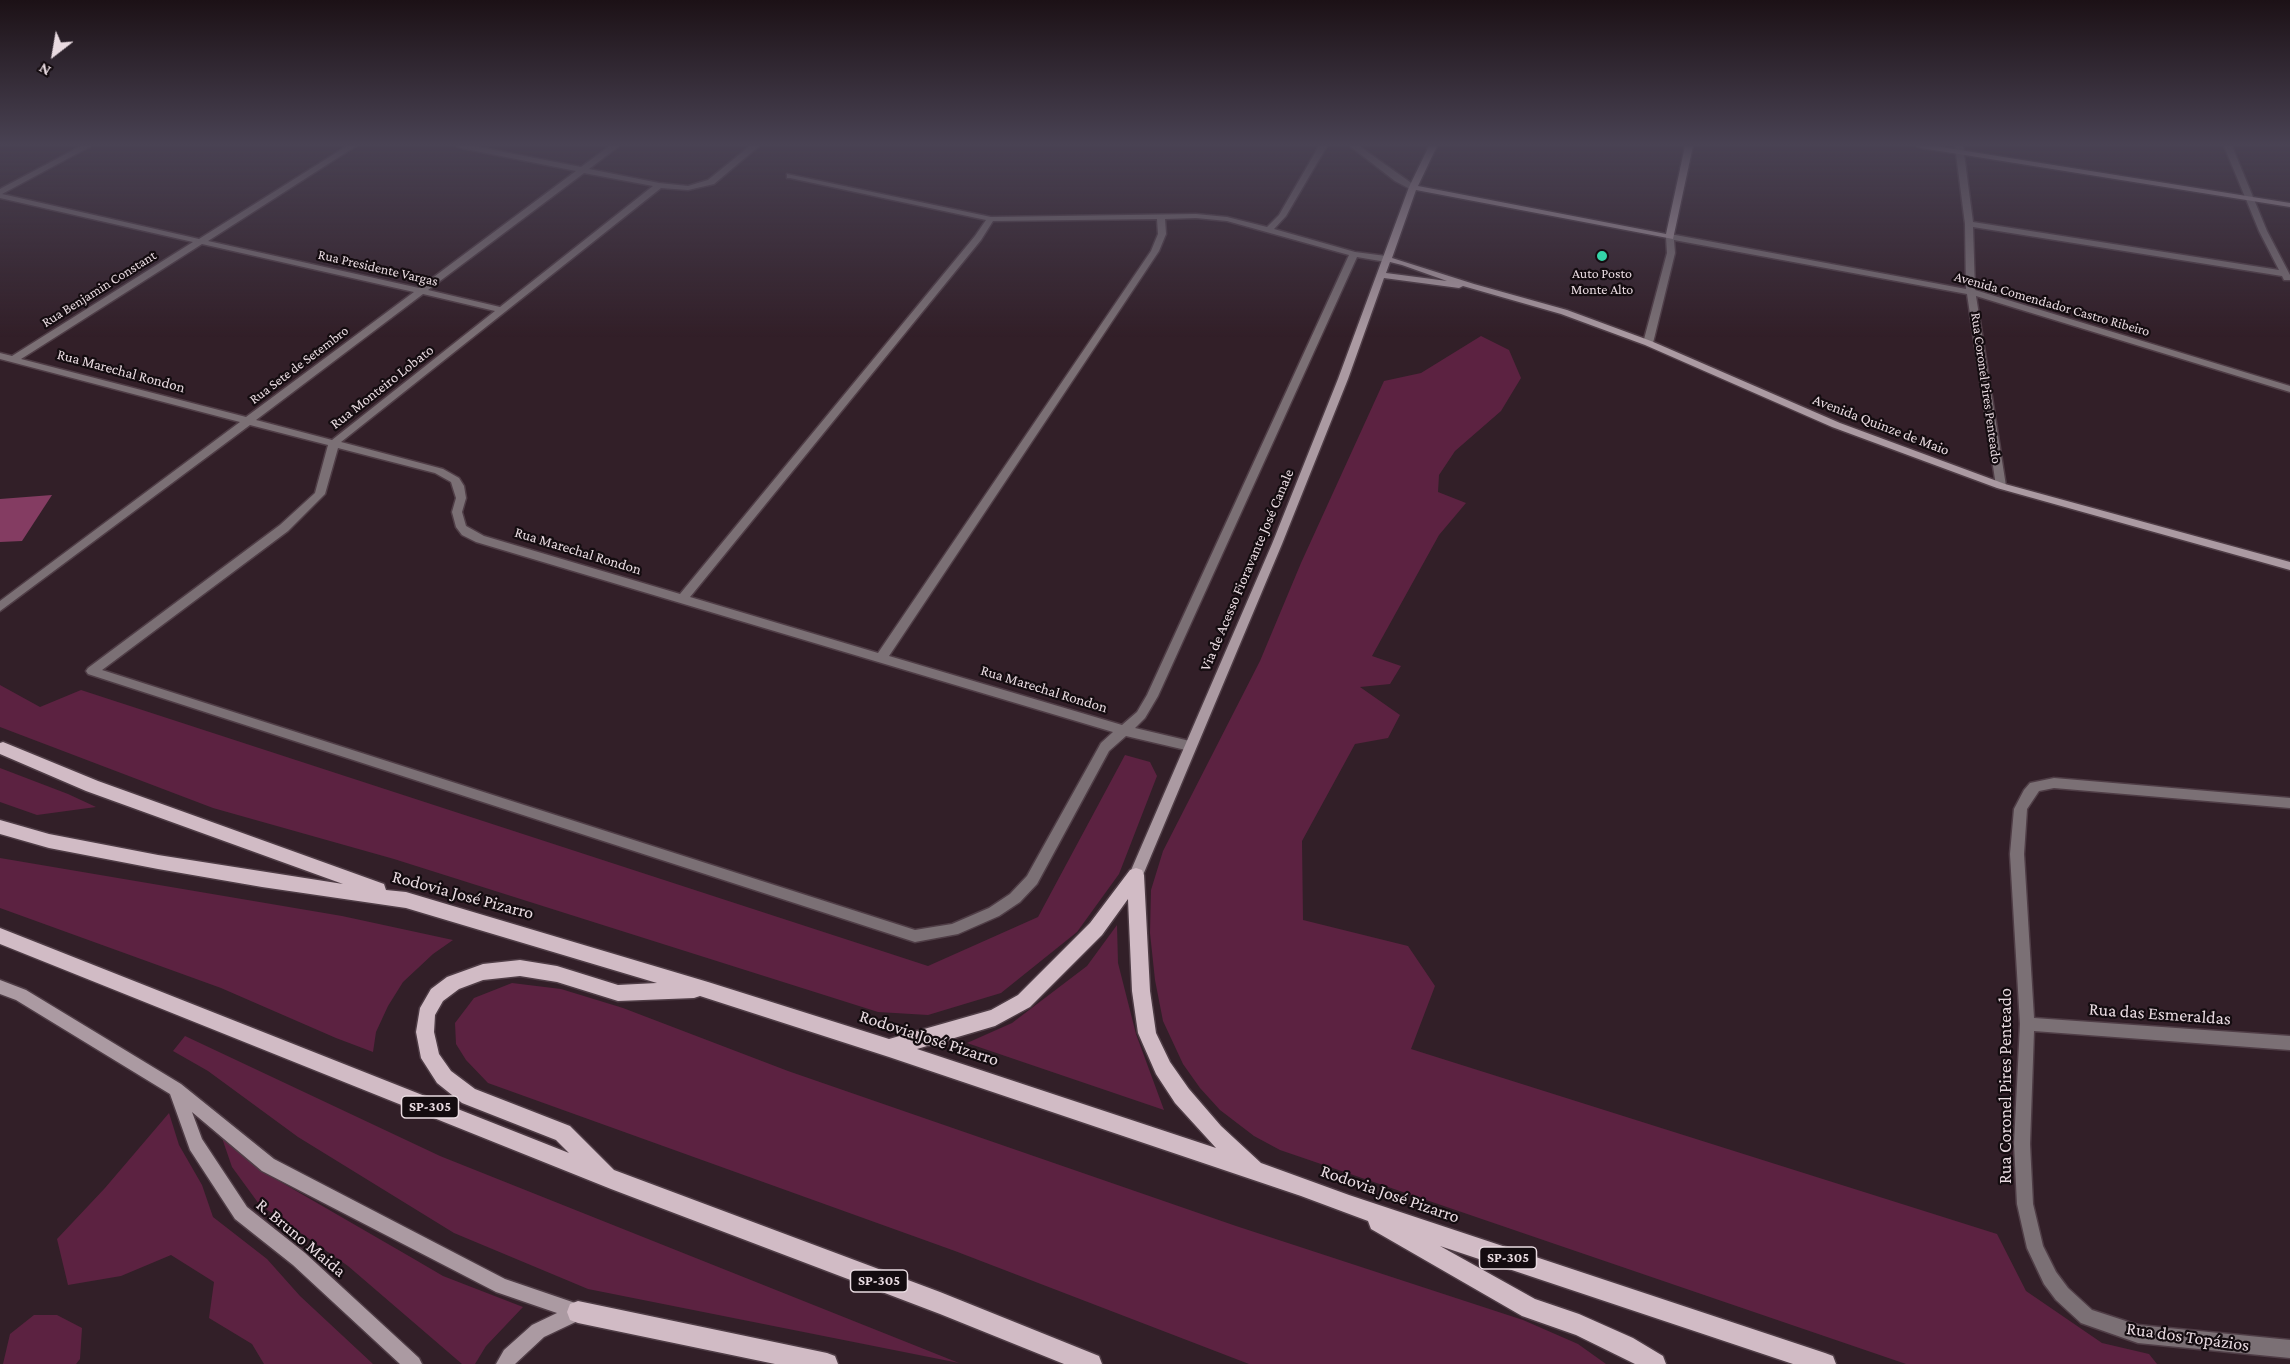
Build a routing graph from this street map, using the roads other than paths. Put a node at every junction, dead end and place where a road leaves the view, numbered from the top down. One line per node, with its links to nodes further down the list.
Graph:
1 (68, 210): 17 (street, Rua Presidente Vargas)
2 (250, 210): 17 (street, Rua Benjamin Constant)
3 (531, 210): 23 (street, Rua Sete de Setembro)
4 (628, 210): 25 (street, Rua Monteiro Lobato)
5 (947, 210): 13 (street)
6 (1286, 210): 15 (street)
7 (1405, 210): 19 (street, Via de Acesso Fioravante José Canale)
8 (1529, 210): 16 (street, Avenida Comendador Castro Ribeiro)
9 (1676, 210): 16 (street)
10 (1967, 210): 14 (street, Rua Coronel Pires Penteado)
11 (2254, 210): 21 (street)
12 (1161, 216): 13 (street); 15 (street); 36 (street)
13 (991, 219): 34 (street)
14 (1969, 224): 21 (street); 24 (street, Rua Coronel Pires Penteado)
15 (1269, 230): 18 (street)
16 (1670, 237): 24 (street, Avenida Comendador Castro Ribeiro); 26 (street)
17 (201, 240): 23 (street, Rua Presidente Vargas); 28 (street, Rua Benjamin Constant)
18 (1354, 254): 19 (street); 37 (street)
19 (1386, 259): 20 (street, Via de Acesso Fioravante José Canale); 22 (street)
20 (1383, 275): 22 (street); 38 (street, Via de Acesso Fioravante José Canale)
21 (2287, 278)
22 (1471, 286): 26 (street, Avenida Quinze de Maio)
23 (422, 292): 25 (street, Rua Presidente Vargas); 30 (street, Rua Sete de Setembro)
24 (1971, 292): 29 (street, Avenida Comendador Castro Ribeiro); 32 (street, Rua Coronel Pires Penteado)
25 (503, 310): 31 (street, Rua Monteiro Lobato)
26 (1648, 343): 32 (street, Avenida Quinze de Maio)
27 (0, 356): 28 (street, Rua Marechal Rondon)
28 (14, 359): 30 (street, Rua Marechal Rondon)
29 (2290, 389)
30 (249, 422): 31 (street, Rua Marechal Rondon); 35 (street, Rua Sete de Setembro)
31 (334, 443): 34 (street, Rua Marechal Rondon); 37 (street, Rua Monteiro Lobato)
32 (2001, 486): 33 (street, Avenida Quinze de Maio)
33 (2290, 566)
34 (682, 599): 36 (street, Rua Marechal Rondon)
35 (0, 607)
36 (881, 658): 37 (street, Rua Marechal Rondon)
37 (1122, 730): 38 (street, Rua Marechal Rondon)
38 (1190, 746): 42 (street, Via de Acesso Fioravante José Canale)
39 (1, 747): 43 (main road)
40 (2290, 803): 47 (street, Rua Coronel Pires Penteado)
41 (0, 827): 43 (main road, Rodovia José Pizarro)
42 (1136, 876): 49 (main road); 51 (main road)
43 (406, 900): 46 (main road, Rodovia José Pizarro)
44 (0, 936): 52 (main road, SP-305)
45 (0, 987): 50 (street)
46 (708, 990): 49 (main road, Rodovia José Pizarro); 52 (main road)
47 (2027, 1024): 48 (street, Rua das Esmeraldas); 55 (street, Rua Coronel Pires Penteado)
48 (2290, 1042)
49 (889, 1048): 51 (main road, Rodovia José Pizarro)
50 (176, 1089): 54 (street); 57 (street, R. Bruno Maida)
51 (1258, 1172): 53 (main road, Rodovia José Pizarro / SP-305)
52 (611, 1179): 60 (main road, SP-305)
53 (1349, 1205): 61 (main road, SP-305); 62 (main road, Rodovia José Pizarro / SP-305)
54 (578, 1312): 58 (street); 59 (main road)
55 (2087, 1317): 56 (street, Rua dos Topázios)
56 (2290, 1349)
57 (413, 1364)
58 (505, 1364)
59 (827, 1364)
60 (1090, 1364)
61 (1655, 1364)
62 (1825, 1364)

